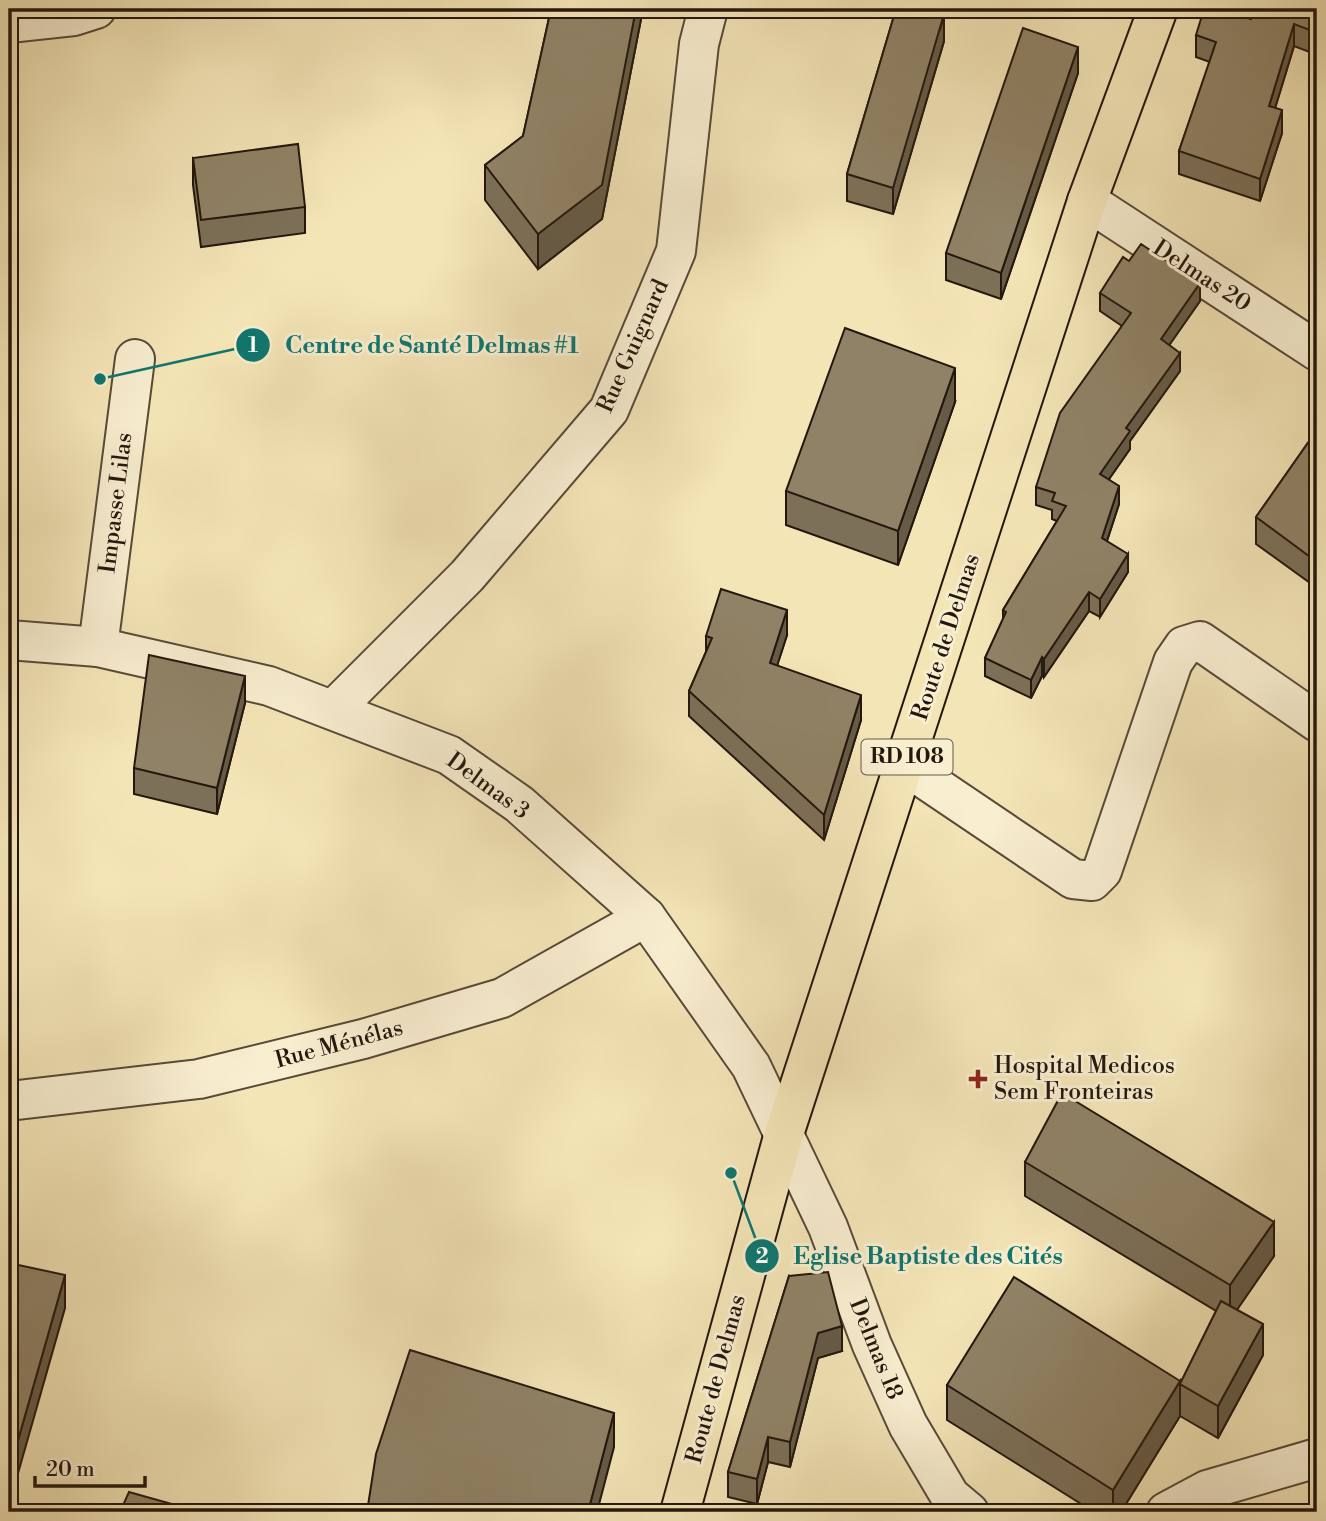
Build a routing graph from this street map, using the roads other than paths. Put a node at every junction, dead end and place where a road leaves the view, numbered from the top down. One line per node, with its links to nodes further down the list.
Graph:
1 (96, 9): 4 (street)
2 (708, 9): 10 (street, Rue Guignard)
3 (1158, 9): 5 (main road, Route de Delmas / RD 108)
4 (9, 23)
5 (1087, 201): 6 (street, Delmas 20); 12 (main road, Route de Delmas / RD 108)
6 (1317, 351)
7 (135, 359): 9 (street, Impasse Lilas)
8 (9, 640): 9 (street, Delmas 3)
9 (98, 647): 10 (street, Delmas 3)
10 (333, 710): 13 (street, Delmas 3)
11 (1317, 722): 12 (street)
12 (904, 765): 15 (main road, Route de Delmas / RD 108)
13 (646, 917): 14 (street, Rue Ménélas); 15 (street, Delmas 3)
14 (9, 1101)
15 (783, 1137): 17 (street, Delmas 18); 18 (main road, Route de Delmas / RD 108)
16 (1317, 1458): 19 (street)
17 (958, 1507)
18 (680, 1512)
19 (1166, 1512)

